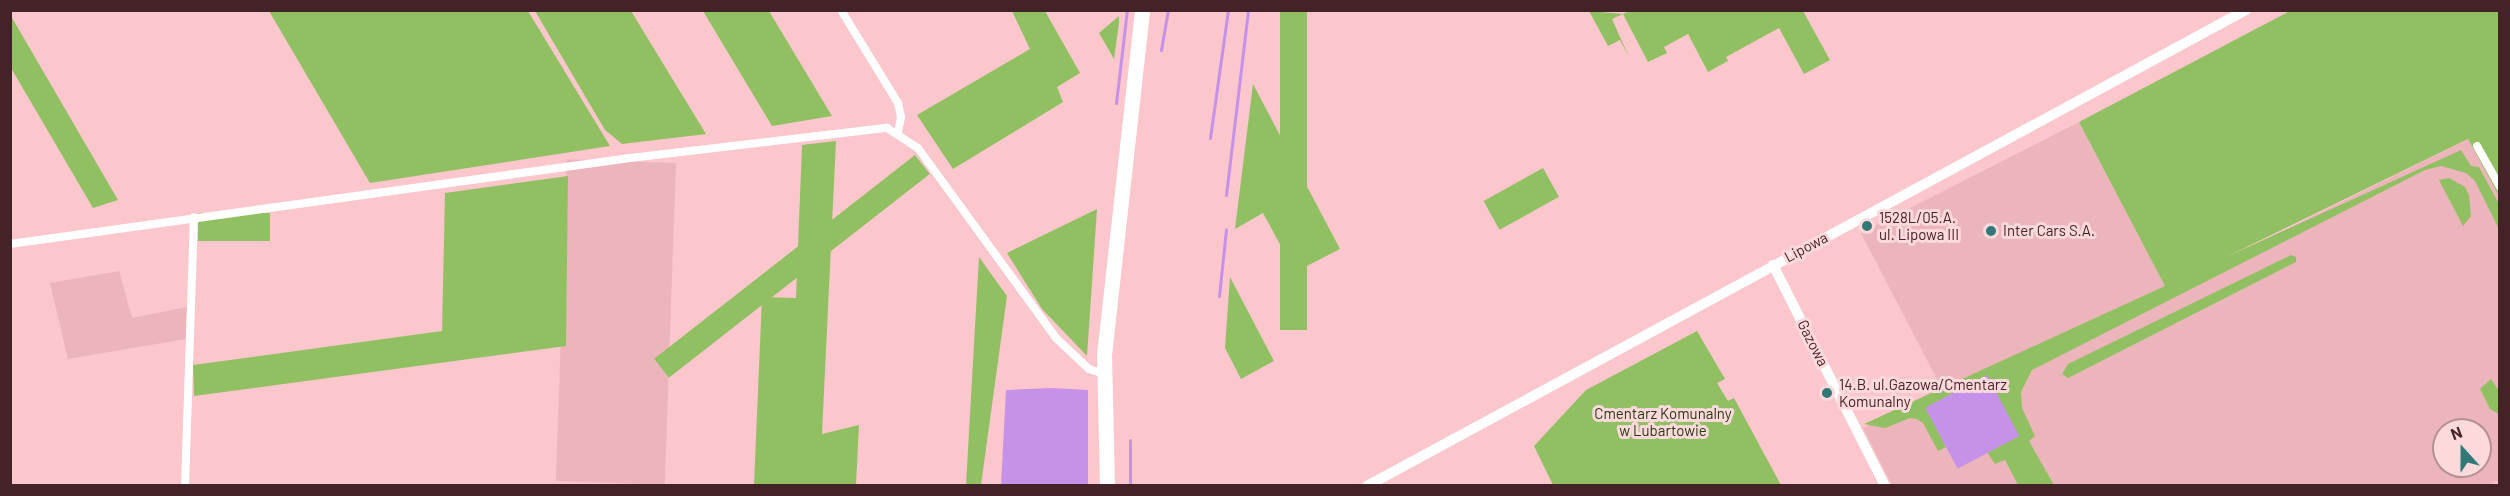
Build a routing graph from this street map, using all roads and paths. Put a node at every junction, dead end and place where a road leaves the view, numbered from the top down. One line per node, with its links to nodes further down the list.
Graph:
1 (841, 10): 4 (street)
2 (1142, 10): 10 (highway)
3 (2246, 10): 9 (street, Lipowa)
4 (898, 132): 7 (street); 10 (street)
5 (2477, 146): 6 (street)
6 (2499, 187)
7 (194, 217): 8 (street); 11 (street)
8 (10, 244)
9 (1773, 265): 13 (street, Lipowa); 14 (street, Gazowa)
10 (1104, 374): 12 (highway)
11 (185, 486)
12 (1107, 486)
13 (1367, 486)
14 (1885, 486)

